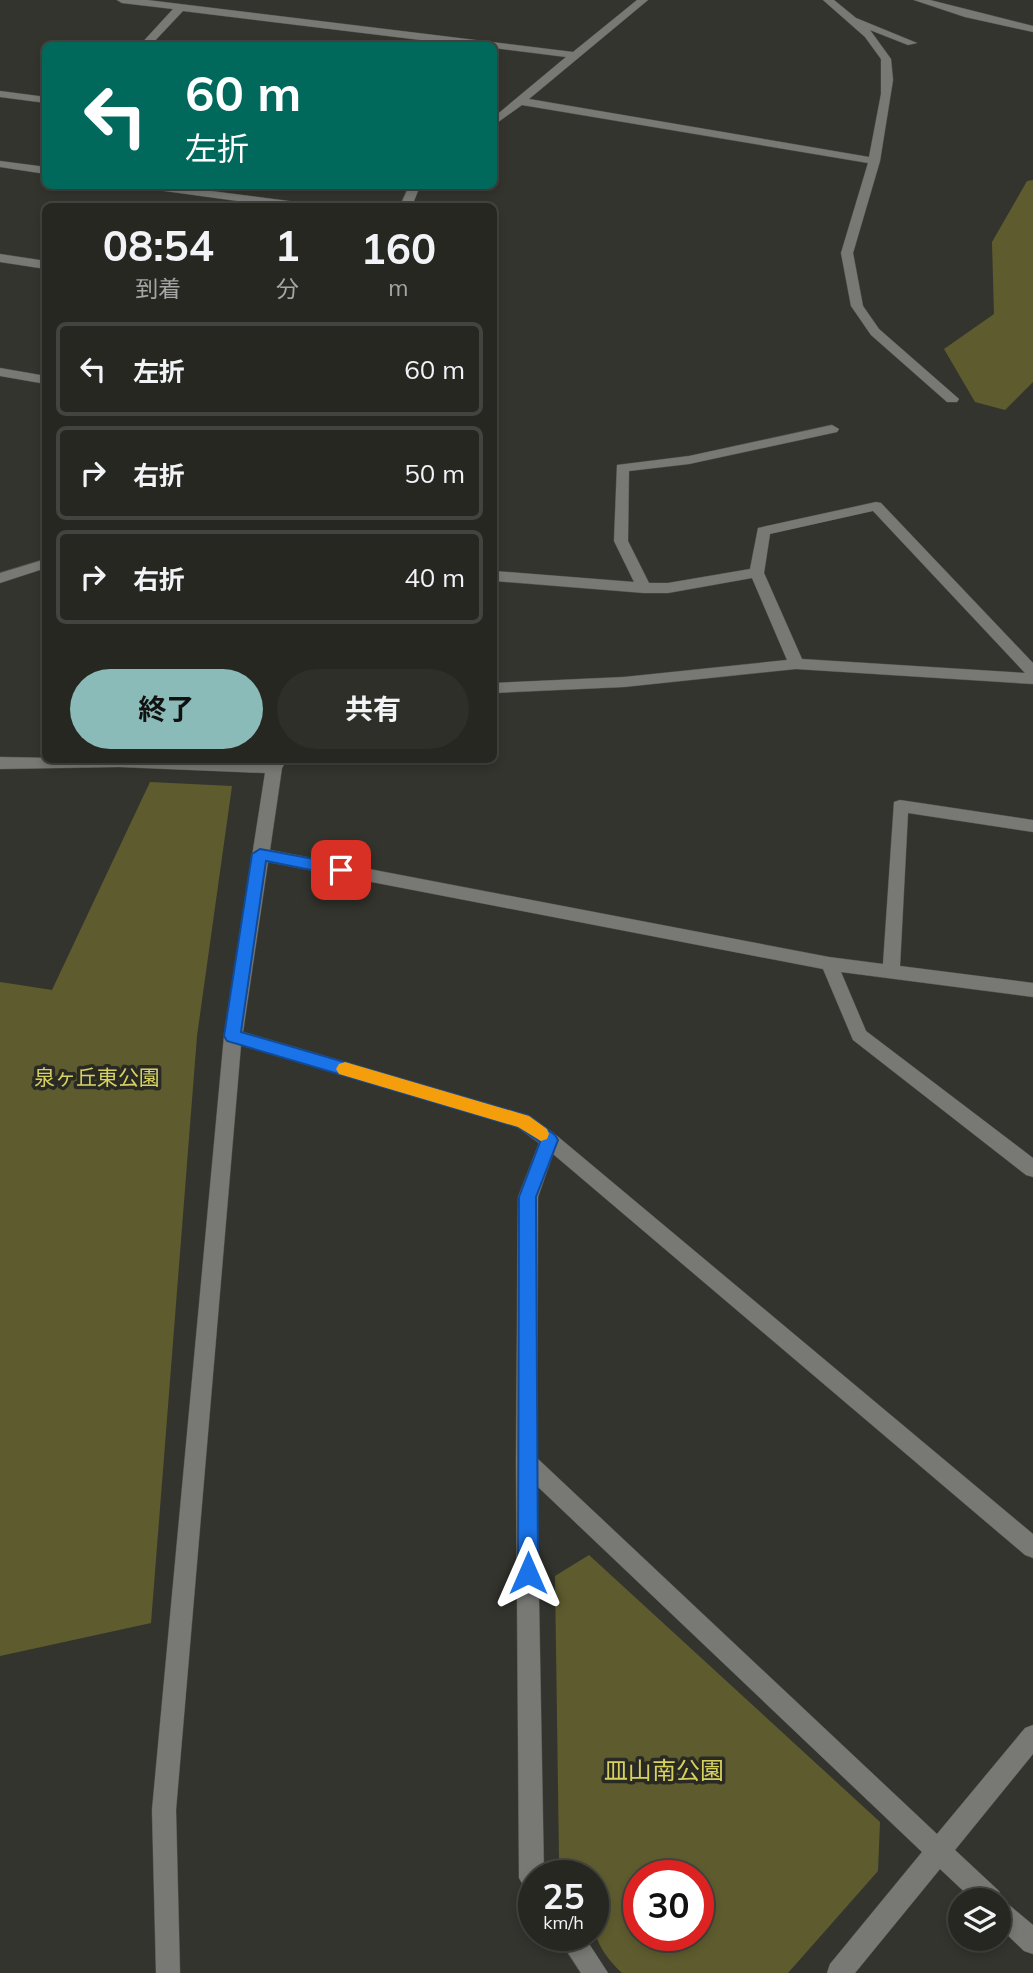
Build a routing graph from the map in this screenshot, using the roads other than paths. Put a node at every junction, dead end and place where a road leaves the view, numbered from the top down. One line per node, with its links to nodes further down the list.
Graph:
1 (122, 0): 5 (street)
2 (643, 0): 12 (street)
3 (828, 0): 6 (street)
4 (919, 0): 7 (street)
5 (181, 7): 8 (street); 9 (street)
6 (850, 18): 10 (street); 17 (street)
7 (1033, 29)
8 (148, 42)
9 (468, 42)
10 (912, 43)
11 (497, 46): 12 (street)
12 (574, 55): 15 (street)
13 (0, 94): 14 (street)
14 (42, 99)
15 (521, 101): 16 (street); 17 (street)
16 (497, 120)
17 (874, 161): 26 (street)
18 (0, 164): 19 (street)
19 (42, 170)
20 (172, 189): 21 (street)
21 (274, 203)
22 (0, 258): 23 (street)
23 (42, 264)
24 (0, 372): 25 (street)
25 (42, 379)
26 (952, 399)
27 (832, 429): 32 (street)
28 (42, 564): 31 (street)
29 (757, 573): 32 (street); 33 (street); 34 (street)
30 (497, 576): 32 (street)
31 (0, 578)
32 (644, 588)
33 (796, 664): 35 (street); 36 (street)
34 (1033, 672)
35 (1033, 679)
36 (497, 688)
37 (42, 762): 38 (street)
38 (0, 763)
39 (237, 763): 40 (street)
40 (276, 764): 42 (street)
41 (1033, 826): 44 (street)
42 (260, 854): 43 (street); 46 (street)
43 (829, 964): 44 (street); 48 (street)
44 (891, 972): 45 (street)
45 (1033, 990)
46 (233, 1036): 47 (street); 58 (street)
47 (550, 1140): 49 (street); 50 (street)
48 (1033, 1169)
49 (526, 1462): 52 (street); 53 (street)
50 (1033, 1548)
51 (1033, 1736): 52 (street)
52 (939, 1852): 54 (street); 60 (street)
53 (531, 1860)
54 (977, 1888)
55 (1011, 1921): 56 (street)
56 (1033, 1942)
57 (580, 1951): 59 (street)
58 (168, 1973)
59 (596, 1973)
60 (839, 1973)

